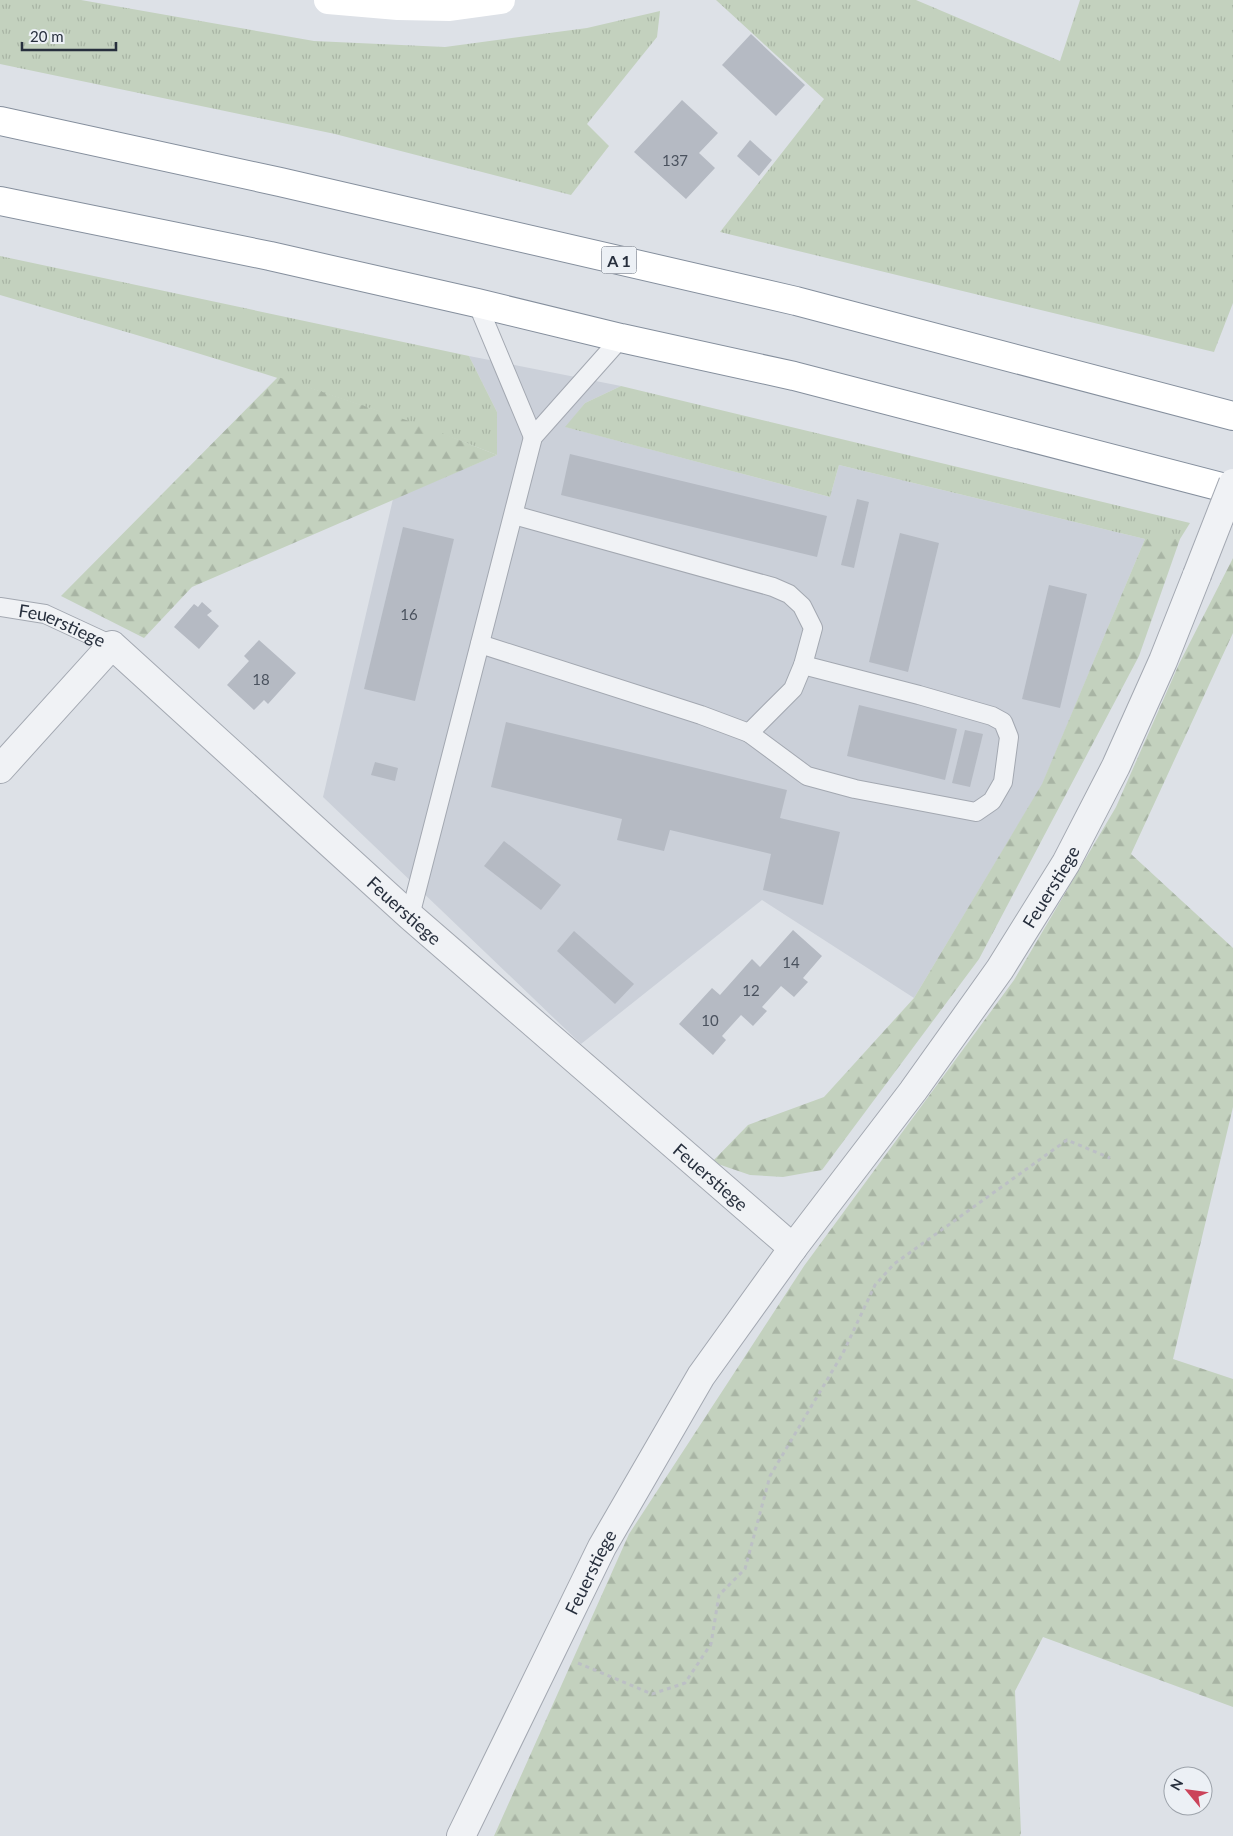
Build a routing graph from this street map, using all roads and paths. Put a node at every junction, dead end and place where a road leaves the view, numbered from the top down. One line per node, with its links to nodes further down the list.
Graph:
1 (328, 0): 2 (main road)
2 (501, 0)
3 (0, 121): 7 (main road, A 1)
4 (0, 201): 5 (main road)
5 (477, 303): 6 (main road); 8 (lane)
6 (622, 338): 8 (lane); 10 (main road)
7 (1233, 416)
8 (533, 437): 11 (lane)
9 (1233, 484): 20 (street, Feuerstiege, bridge)
10 (1233, 490)
11 (514, 515): 13 (lane); 15 (lane)
12 (0, 607): 14 (lane, Feuerstiege)
13 (480, 644): 16 (lane); 18 (lane)
14 (112, 645): 17 (street); 18 (street, Feuerstiege)
15 (803, 665): 16 (lane); 16 (lane)
16 (749, 733)
17 (0, 769)
18 (410, 916): 20 (street, Feuerstiege)
19 (1110, 1158): 21 (path)
20 (793, 1248): 21 (street, Feuerstiege)
21 (551, 1651): 22 (street, Feuerstiege)
22 (461, 1836)

